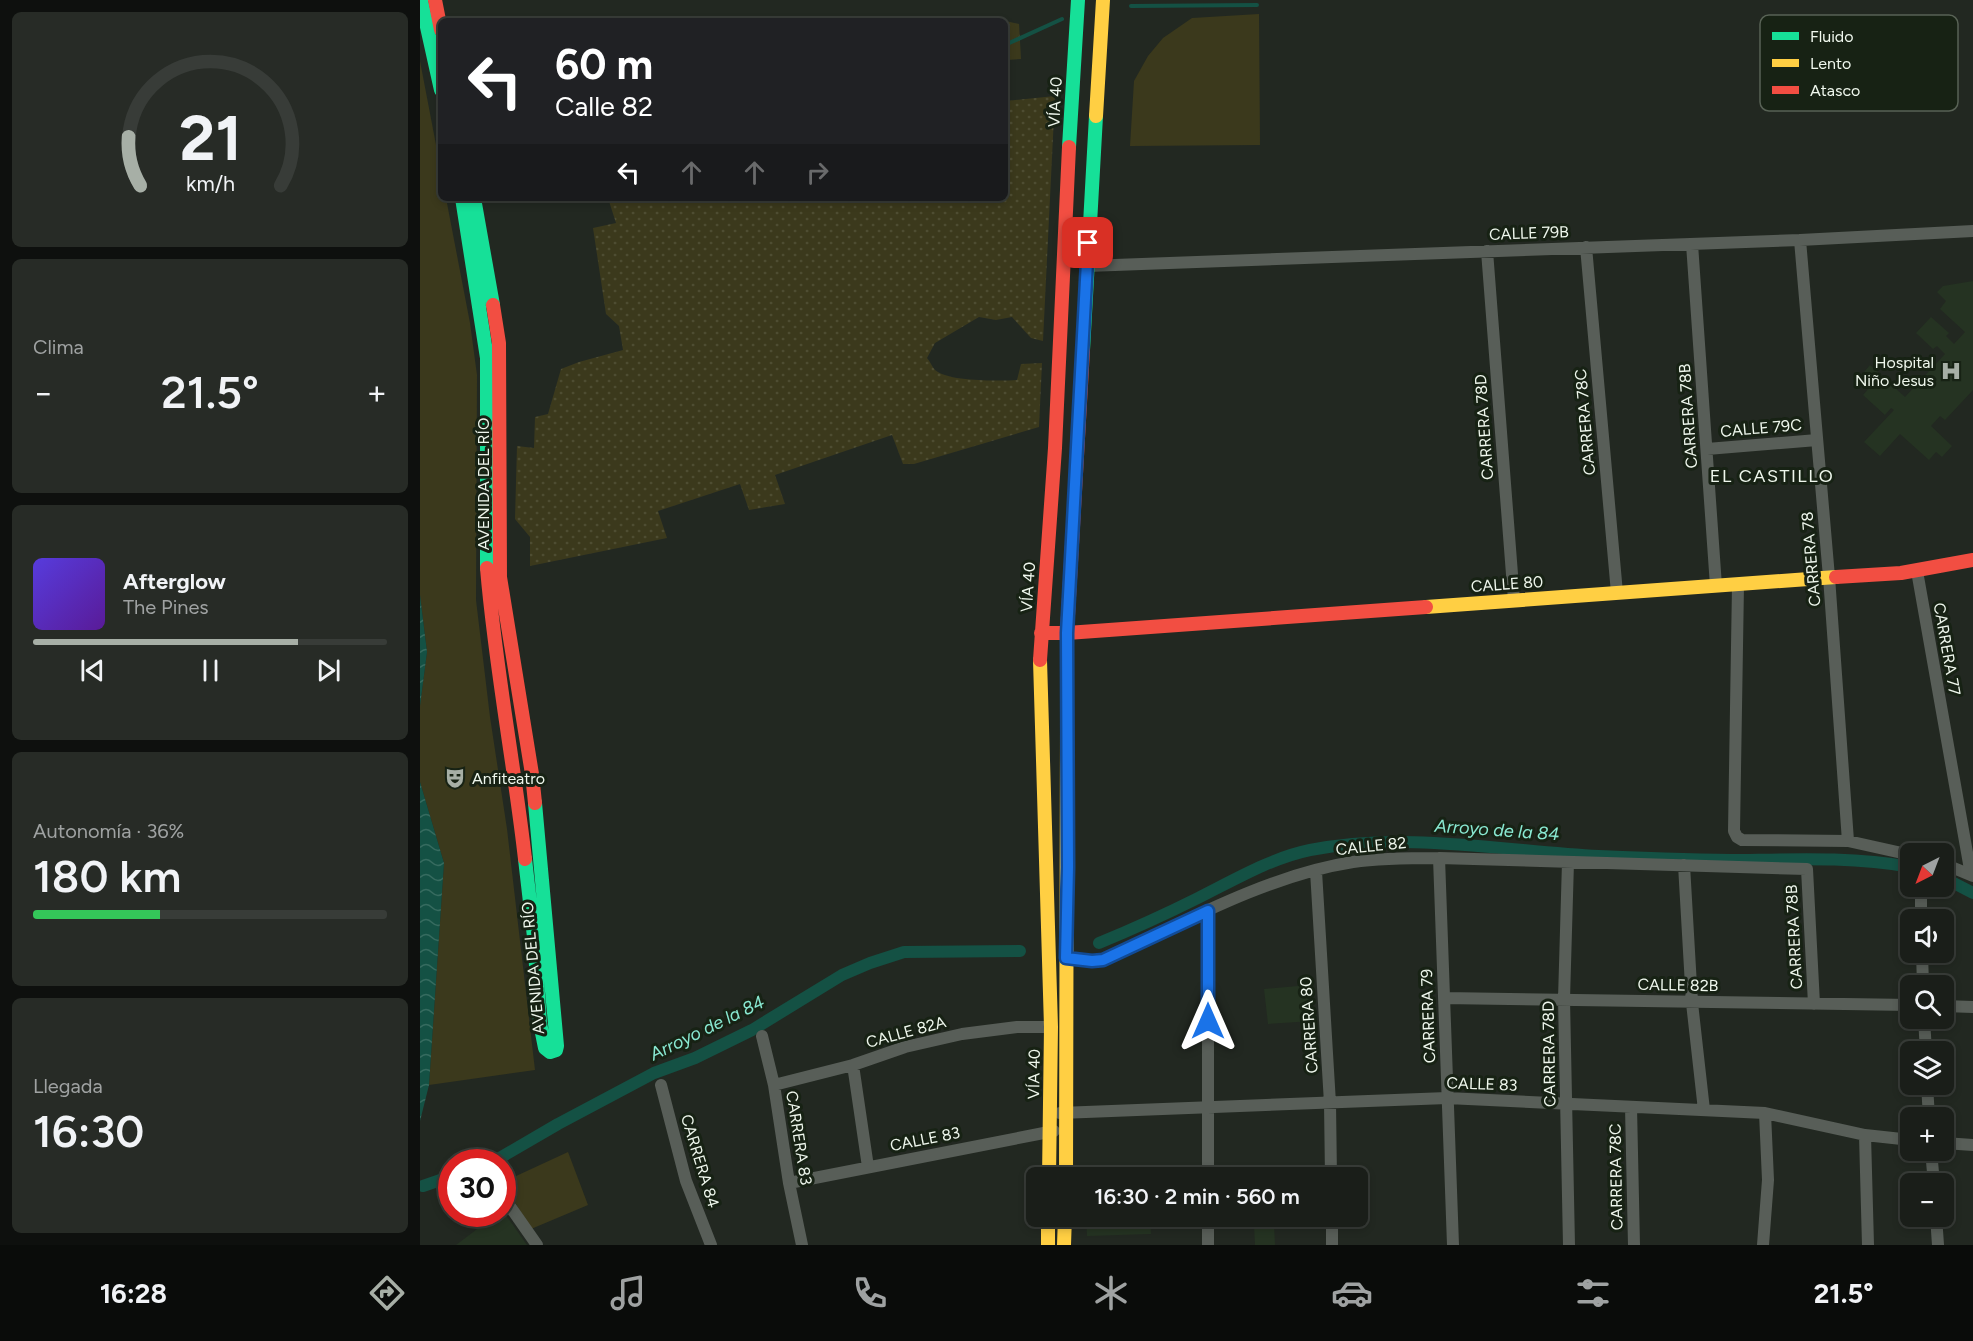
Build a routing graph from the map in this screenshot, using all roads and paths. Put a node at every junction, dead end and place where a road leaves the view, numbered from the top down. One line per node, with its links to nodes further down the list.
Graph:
1 (421, 0): 6 (main road)
2 (435, 0): 5 (main road)
3 (1078, 0): 16 (main road, VÍA 40)
4 (1103, 0): 14 (main road, VÍA 40)
5 (439, 18)
6 (438, 76)
7 (462, 201): 26 (main road, AVENIDA DEL RÍO)
8 (475, 201): 29 (main road, AVENIDA DEL RÍO)
9 (1973, 231): 10 (street, CALLE 79B)
10 (1800, 240): 11 (street, CALLE 79B); 17 (street, CARRERA 78)
11 (1692, 244): 12 (street, CALLE 79B); 18 (street, CARRERA 78B)
12 (1586, 247): 13 (street, CALLE 79B); 24 (street, CARRERA 78C)
13 (1487, 251): 14 (street, CALLE 79B); 25 (street, CARRERA 78D)
14 (1087, 266): 15 (main road, VÍA 40)
15 (1077, 438): 16 (main road); 28 (main road, VÍA 40)
16 (1055, 439): 27 (main road, VÍA 40)
17 (1817, 440): 18 (street, CALLE 79C); 21 (street, CARRERA 78)
18 (1707, 449): 23 (street, CARRERA 78B)
19 (1973, 560): 20 (main road, CALLE 80)
20 (1917, 571): 21 (main road, CALLE 80); 32 (street, CARRERA 77)
21 (1829, 577): 22 (main road, CALLE 80); 30 (street, CARRERA 78)
22 (1738, 585): 23 (main road, CALLE 80); 30 (street)
23 (1716, 586): 24 (main road, CALLE 80)
24 (1617, 593): 25 (main road, CALLE 80)
25 (1514, 600): 28 (main road, CALLE 80)
26 (490, 602): 29 (main road); 29 (main road, AVENIDA DEL RÍO)
27 (1041, 633): 28 (main road, CALLE 80); 49 (main road, VÍA 40)
28 (1067, 633): 41 (main road, VÍA 40)
29 (532, 774)
30 (1848, 841): 31 (street)
31 (1900, 853)
32 (1970, 853): 39 (street, CARRERA 77)
33 (1439, 858): 34 (street, CALLE 82); 38 (street, CALLE 82); 42 (street, CARRERA 79)
34 (1568, 862): 35 (street, CALLE 82); 43 (street, CARRERA 78D)
35 (1684, 865): 37 (street, CALLE 82); 44 (street)
36 (1954, 868): 39 (street)
37 (1807, 869): 45 (street, CARRERA 78B)
38 (1316, 871): 40 (street, CALLE 82); 55 (street, CARRERA 80)
39 (1972, 875)
40 (1208, 911): 41 (street, CALLE 82); 58 (street)
41 (1066, 958): 61 (main road, VÍA 40)
42 (1444, 998): 43 (street, CALLE 82B); 54 (street, CARRERA 79)
43 (1564, 999): 44 (street, CALLE 82B); 56 (street, CARRERA 78D)
44 (1692, 1003): 45 (street, CALLE 82B); 59 (street)
45 (1814, 1004): 46 (street, CALLE 82B)
46 (1900, 1005)
47 (1954, 1006): 48 (street)
48 (1973, 1007)
49 (1051, 1027): 51 (street, CALLE 82A); 60 (main road, VÍA 40)
50 (762, 1036): 53 (street, CARRERA 83)
51 (853, 1065): 53 (street, CALLE 82A); 69 (street)
52 (661, 1085): 82 (street, CARRERA 84)
53 (774, 1085): 74 (street, CARRERA 83)
54 (1447, 1098): 55 (street, CALLE 83); 56 (street, CALLE 83); 88 (street, CARRERA 79)
55 (1330, 1103): 58 (street, CALLE 83); 73 (street, CARRERA 80)
56 (1566, 1103): 57 (street, CALLE 83); 89 (street, CARRERA 78D)
57 (1631, 1107): 59 (street, CALLE 83); 90 (street, CARRERA 78C)
58 (1209, 1108): 61 (street, CALLE 83); 72 (street)
59 (1704, 1110): 62 (street, CALLE 83)
60 (1050, 1113): 61 (street, CALLE 83); 64 (main road, VÍA 40)
61 (1067, 1113): 63 (main road, VÍA 40)
62 (1765, 1113): 65 (street, CALLE 83); 91 (street)
63 (1067, 1130): 64 (street, CALLE 83); 71 (main road, VÍA 40)
64 (1050, 1132): 69 (street, CALLE 83); 70 (main road, VÍA 40)
65 (1865, 1135): 66 (street, CALLE 83); 92 (street)
66 (1900, 1139)
67 (1954, 1144): 68 (street)
68 (1973, 1145)
69 (868, 1167): 74 (street, CALLE 83)
70 (1048, 1167)
71 (1066, 1167)
72 (1208, 1167)
73 (1331, 1167)
74 (789, 1183): 83 (street, CARRERA 83)
75 (516, 1215): 81 (street)
76 (1048, 1227): 84 (main road)
77 (1065, 1227): 85 (main road)
78 (1208, 1227): 86 (street)
79 (1332, 1227): 87 (street)
80 (1937, 1227): 93 (street)
81 (537, 1245)
82 (711, 1245)
83 (802, 1245)
84 (1048, 1245)
85 (1064, 1245)
86 (1208, 1245)
87 (1332, 1245)
88 (1453, 1245)
89 (1565, 1245)
90 (1634, 1245)
91 (1763, 1245)
92 (1868, 1245)
93 (1938, 1245)

